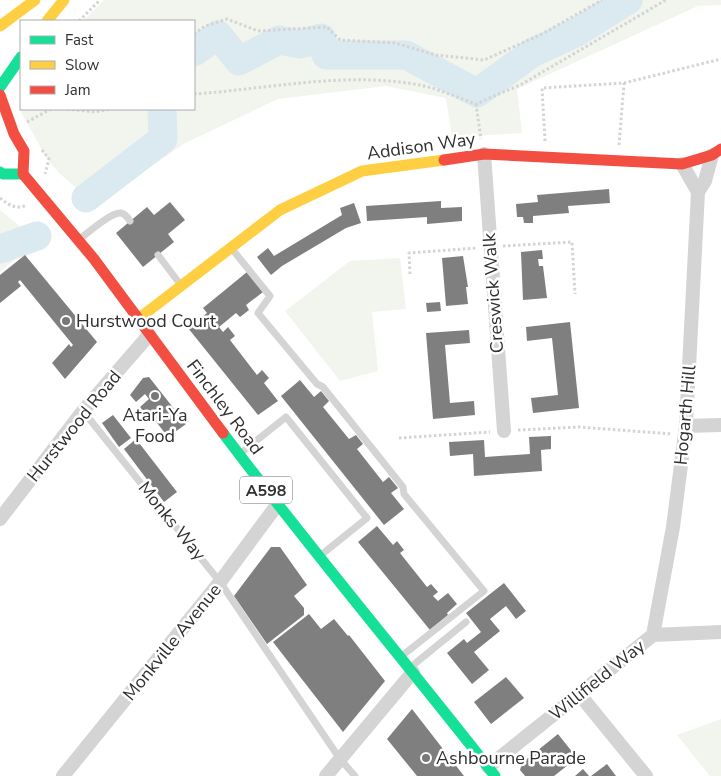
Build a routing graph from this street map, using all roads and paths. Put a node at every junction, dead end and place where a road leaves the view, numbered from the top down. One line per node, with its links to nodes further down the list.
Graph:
1 (35, 0): 8 (main road)
2 (64, 0): 6 (main road)
3 (100, 0): 7 (path)
4 (602, 0): 9 (path)
5 (666, 0): 16 (path)
6 (48, 20)
7 (80, 20)
8 (0, 26)
9 (195, 33)
10 (20, 58): 13 (main road)
11 (721, 59): 12 (path)
12 (624, 83): 23 (path); 24 (path)
13 (0, 87)
14 (195, 94): 16 (path)
15 (0, 96): 27 (main road)
16 (476, 104): 22 (path)
17 (49, 110): 20 (path)
18 (76, 110): 19 (path)
19 (105, 110)
20 (23, 124)
21 (717, 152): 25 (main road, Addison Way); 28 (street, Hogarth Hill)
22 (484, 154): 23 (main road, Addison Way); 31 (main road, Addison Way); 38 (street, Creswick Walk)
23 (546, 157): 24 (main road, Addison Way)
24 (618, 159): 25 (main road, Addison Way)
25 (682, 164): 28 (street)
26 (0, 172): 27 (main road)
27 (23, 174): 30 (main road, Finchley Road / A598)
28 (698, 192): 39 (street, Hogarth Hill)
29 (130, 221): 30 (lane)
30 (78, 240): 34 (main road, Finchley Road / A598)
31 (231, 247): 33 (main road, Addison Way); 49 (lane)
32 (158, 255): 33 (lane)
33 (181, 285): 34 (main road, Addison Way)
34 (138, 319): 35 (main road, Finchley Road / A598)
35 (150, 335): 36 (street, Hurstwood Road); 41 (main road, Finchley Road / A598)
36 (83, 411): 43 (street, Hurstwood Road); 45 (lane, Monks Way)
37 (721, 425): 39 (street)
38 (504, 431): 39 (path); 40 (path)
39 (685, 431): 48 (street, Hogarth Hill)
40 (399, 438)
41 (239, 455): 42 (main road, Finchley Road / A598); 44 (lane)
42 (277, 505): 44 (main road, Finchley Road / A598); 45 (street, Monkville Avenue)
43 (0, 519)
44 (318, 557): 49 (main road, Finchley Road / A598)
45 (220, 582): 52 (lane, Monks Way); 54 (street, Monkville Avenue)
46 (466, 622): 50 (lane)
47 (721, 632): 48 (street, Willifield Way)
48 (653, 635): 51 (street, Willifield Way)
49 (401, 657): 50 (main road, Finchley Road / A598)
50 (411, 670): 52 (street); 53 (main road, Finchley Road / A598)
51 (580, 694): 53 (street, Willifield Way); 57 (street)
52 (340, 759): 55 (street); 56 (lane, Monks Way)
53 (491, 772)
54 (63, 776)
55 (326, 776)
56 (355, 776)
57 (646, 776)

